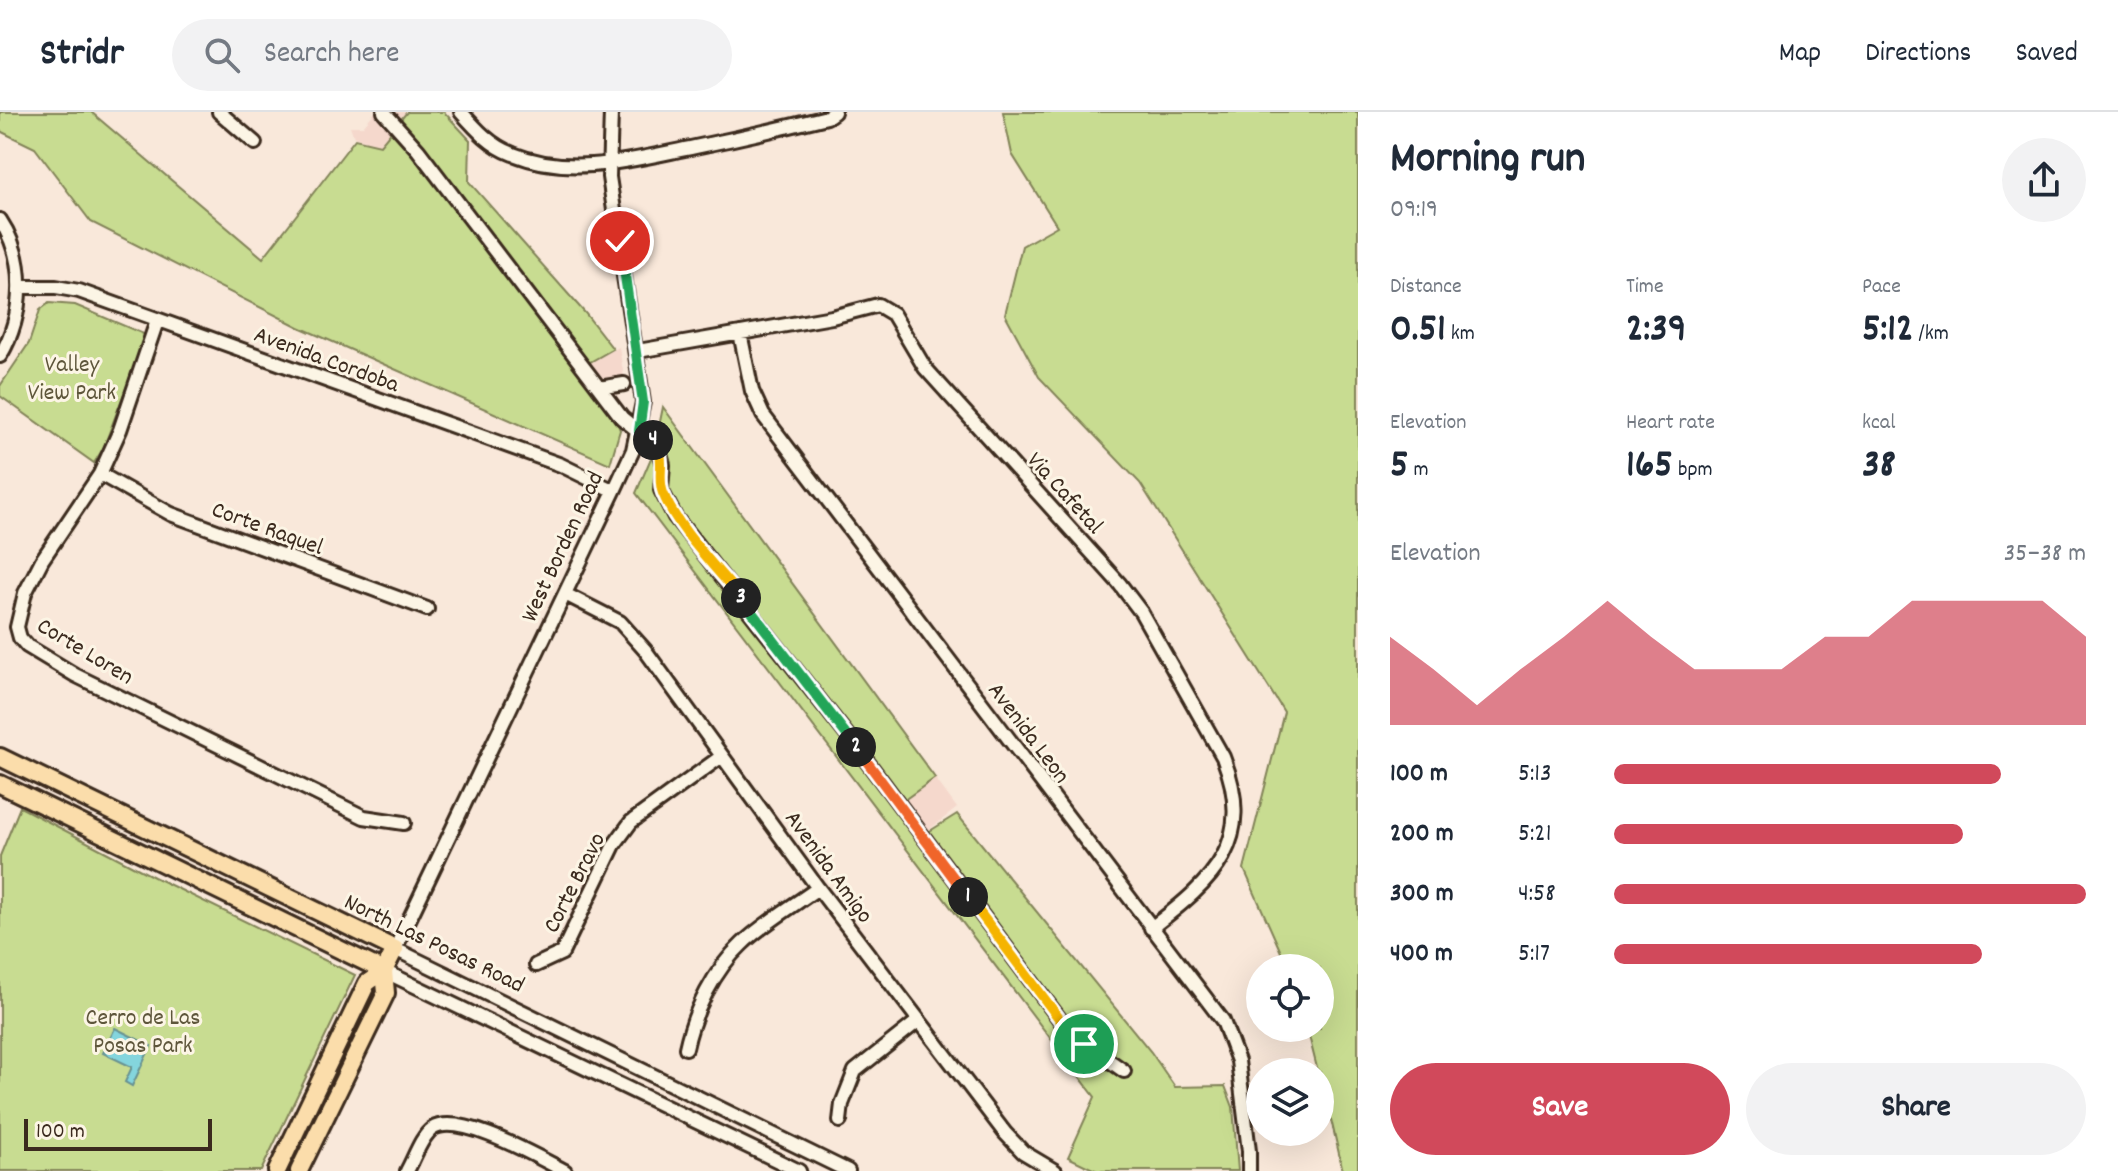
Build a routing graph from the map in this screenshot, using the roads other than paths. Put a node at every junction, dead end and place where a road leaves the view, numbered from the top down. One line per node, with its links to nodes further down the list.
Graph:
1 (219, 112): 6 (street)
2 (384, 112): 15 (street)
3 (461, 112): 7 (street)
4 (611, 112): 7 (street, West Borden Road)
5 (834, 112): 7 (street)
6 (255, 143)
7 (610, 164): 12 (street, West Borden Road)
8 (0, 220): 9 (street)
9 (20, 287): 10 (street, Avenida Cordoba); 13 (street)
10 (157, 321): 17 (street, Corte Loren); 18 (street, Avenida Cordoba)
11 (740, 333): 12 (street, Via Cafetal); 26 (street, Avenida Leon); 26 (street, Via Cafetal)
12 (638, 351): 16 (street, West Borden Road)
13 (0, 356)
14 (624, 384): 15 (street)
15 (599, 388): 16 (street)
16 (639, 431): 18 (street, West Borden Road); 32 (street)
17 (100, 474): 20 (street, Corte Raquel); 24 (street, Corte Loren)
18 (614, 491): 19 (street, West Borden Road)
19 (565, 594): 21 (street, Avenida Amigo); 27 (street, West Borden Road)
20 (427, 609)
21 (722, 756): 25 (street, Avenida Amigo); 28 (street, Corte Bravo)
22 (0, 757): 27 (main road, North Las Posas Road)
23 (0, 784): 29 (main road, North Las Posas Road)
24 (404, 823)
25 (818, 888): 30 (street, Avenida Amigo); 31 (street)
26 (1151, 928): 34 (street, Avenida Leon)
27 (395, 949): 29 (main road, West Borden Road); 40 (street, North Las Posas Road)
28 (536, 965)
29 (384, 971): 35 (main road, West Borden Road); 36 (main road, West Borden Road); 39 (street, North Las Posas Road)
30 (918, 1021): 33 (street); 41 (street, Avenida Amigo)
31 (686, 1048)
32 (1124, 1071)
33 (840, 1121)
34 (1251, 1170)
35 (277, 1171)
36 (299, 1171)
37 (407, 1171): 38 (street)
38 (565, 1171)
39 (799, 1171)
40 (848, 1171)
41 (1055, 1171)

